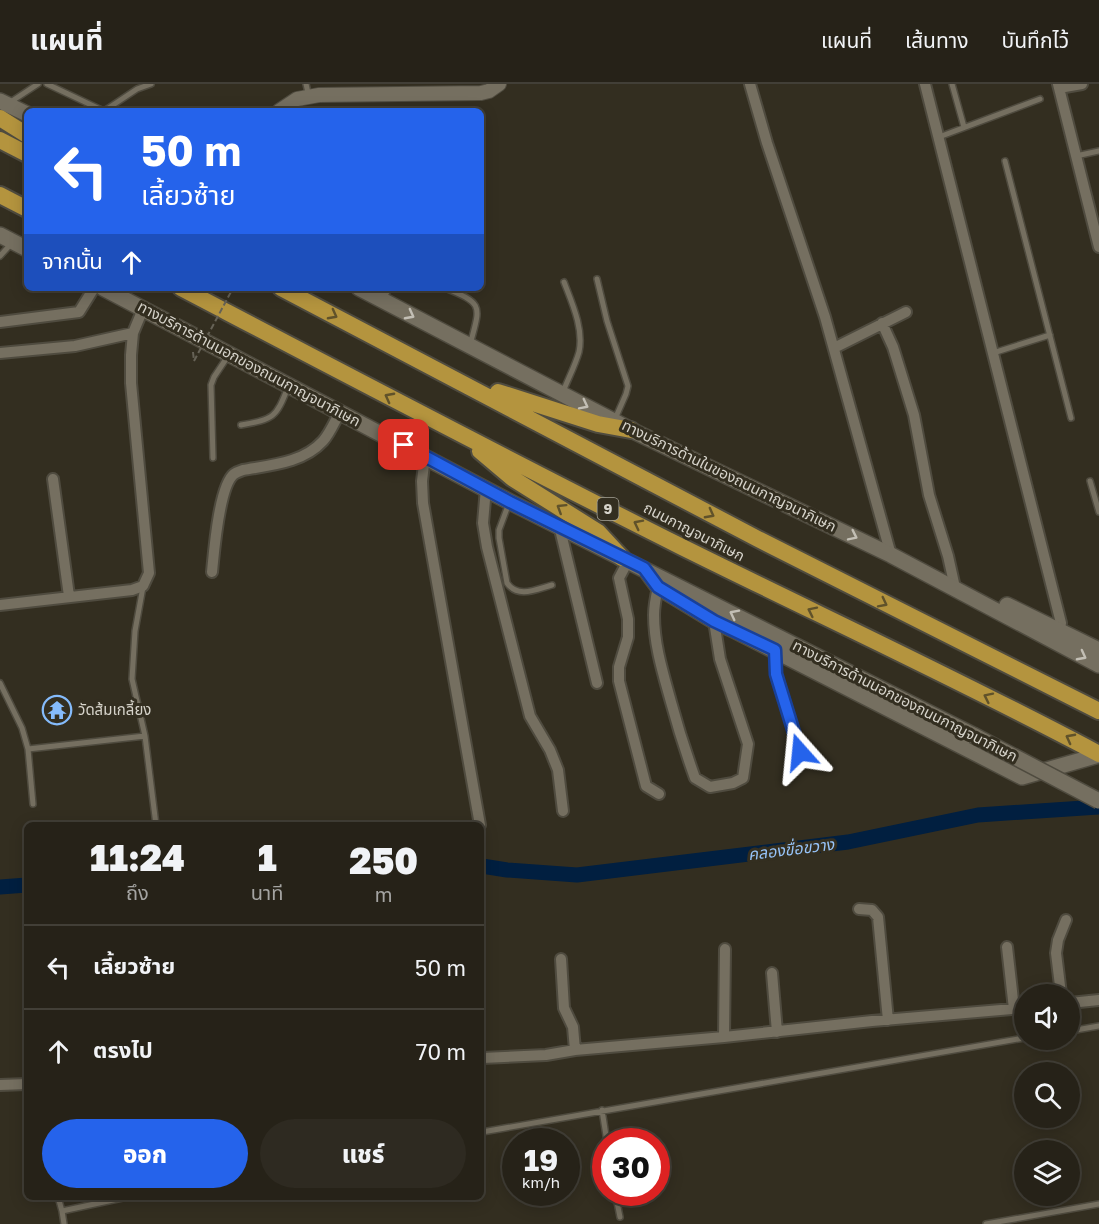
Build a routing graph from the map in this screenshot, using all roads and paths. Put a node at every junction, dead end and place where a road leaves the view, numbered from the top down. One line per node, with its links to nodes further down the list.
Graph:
1 (38, 84): 12 (lane)
2 (47, 84): 13 (lane)
3 (151, 84): 14 (lane)
4 (499, 84): 10 (street)
5 (750, 84): 47 (street)
6 (925, 84): 19 (street)
7 (952, 84): 17 (lane)
8 (1082, 84): 9 (street)
9 (1058, 86): 23 (street)
10 (307, 90): 15 (street)
11 (1040, 99): 17 (lane)
12 (2, 108): 16 (main road); 18 (highway)
13 (98, 108)
14 (108, 108)
15 (284, 108)
16 (24, 113)
17 (964, 127): 19 (lane)
18 (24, 132)
19 (939, 137): 49 (street)
20 (0, 140): 22 (highway)
21 (1099, 150): 23 (lane)
22 (24, 152)
23 (1076, 156): 29 (street)
24 (1005, 161): 45 (lane)
25 (0, 195): 26 (highway)
26 (24, 207)
27 (6, 238): 28 (main road); 30 (lane)
28 (24, 247)
29 (1099, 247)
30 (0, 256)
31 (597, 279): 57 (lane)
32 (564, 282): 54 (lane)
33 (92, 291): 42 (street)
34 (109, 291): 40 (main road, ทางบริการด้านนอกของถนนกาญจนาภิเษก)
35 (187, 291): 60 (highway, ถนนกาญจนาภิเษก / 9, one-way to 35)
36 (231, 291): 51 (path, bridge)
37 (287, 291): 52 (highway, ถนนกาญจนาภิเษก, one-way to 52)
38 (457, 291): 46 (lane)
39 (386, 294): 46 (main road, ทางบริการด้านในของถนนกาญจนาภิเษก, one-way to 46)
40 (143, 309): 44 (street); 50 (main road, ทางบริการด้านนอกของถนนกาญจนาภิเษก)
41 (906, 312): 43 (street)
42 (0, 322)
43 (882, 323): 47 (street); 74 (street)
44 (133, 333): 48 (street); 76 (street)
45 (1050, 335): 49 (lane); 56 (lane)
46 (470, 346): 54 (main road, ทางบริการด้านในของถนนกาญจนาภิเษก)
47 (834, 348): 69 (street)
48 (0, 353)
49 (993, 353): 81 (street)
50 (229, 354): 53 (main road, ทางบริการด้านนอกของถนนกาญจนาภิเษก); 62 (lane)
51 (194, 361)
52 (454, 378): 59 (highway); 87 (highway, ถนนกาญจนาภิเษก, one-way to 87)
53 (289, 385): 55 (main road, ทางบริการด้านนอกของถนนกาญจนาภิเษก); 58 (lane)
54 (562, 394): 57 (main road, ทางบริการด้านในของถนนกาญจนาภิเษก, one-way to 57)
55 (340, 412): 61 (main road, ทางบริการด้านนอกของถนนกาญจนาภิเษก); 73 (street)
56 (1071, 418)
57 (614, 420): 59 (main road, ทางบริการด้านในของถนนกาญจนาภิเษก)
58 (241, 425)
59 (631, 430): 69 (main road, ทางบริการด้านในของถนนกาญจนาภิเษก, one-way to 69)
60 (462, 435): 70 (highway, one-way to 60); 91 (highway, ถนนกาญจนาภิเษก / 9, one-way to 60)
61 (425, 456): 65 (main road, ทางบริการด้านนอกของถนนกาญจนาภิเษก); 97 (street)
62 (213, 458)
63 (53, 479): 78 (street)
64 (1090, 481): 67 (lane)
65 (486, 489): 66 (main road, ทางบริการด้านนอกของถนนกาญจนาภิเษก); 95 (street)
66 (510, 502): 68 (main road, ทางบริการด้านนอกของถนนกาญจนาภิเษก); 75 (lane)
67 (1099, 512)
68 (559, 525): 70 (main road, ทางบริการด้านนอกของถนนกาญจนาภิเษก); 86 (street)
69 (891, 555): 72 (main road, ทางบริการด้านในของถนนกาญจนาภิเษก)
70 (625, 560): 71 (main road, ทางบริการด้านนอกของถนนกาญจนาภิเษก); 92 (street)
71 (644, 568): 77 (main road); 93 (main road, ทางบริการด้านนอกของถนนกาญจนาภิเษก, one-way to 71, bridge)
72 (921, 570): 74 (main road); 84 (main road, ทางบริการด้านในของถนนกาญจนาภิเษก, one-way to 84)
73 (212, 572)
74 (954, 583): 81 (main road)
75 (552, 585)
76 (143, 586): 78 (street); 88 (lane)
77 (658, 587): 80 (main road); 80 (street)
78 (69, 597): 79 (street)
79 (0, 605)
80 (714, 621): 82 (main road)
81 (1059, 631): 83 (main road)
82 (775, 650): 90 (street); 91 (main road)
83 (1099, 650)
84 (1099, 665)
85 (0, 683): 89 (lane)
86 (597, 683)
87 (1098, 711)
88 (145, 736): 89 (lane); 96 (lane)
89 (28, 749): 94 (lane)
90 (800, 752)
91 (1099, 754)
92 (659, 794)
93 (1099, 801)
94 (33, 804)
95 (563, 811)
96 (156, 822)
97 (479, 822)
98 (859, 909): 109 (street)
99 (1066, 920): 105 (street)
100 (1007, 947): 104 (street)
101 (724, 949): 113 (street)
102 (561, 959): 115 (street)
103 (772, 973): 112 (street)
104 (1014, 984)
105 (1060, 984)
106 (1099, 1000): 107 (street)
107 (1080, 1002)
108 (1014, 1008): 109 (street)
109 (888, 1020): 112 (street)
110 (1099, 1026): 111 (lane)
111 (1080, 1029)
112 (777, 1032): 113 (street)
113 (724, 1037): 115 (street)
114 (1014, 1040): 119 (lane)
115 (575, 1050): 116 (street)
116 (484, 1058)
117 (24, 1084): 118 (street)
118 (0, 1085)
119 (602, 1110): 120 (lane); 121 (lane)
120 (605, 1128)
121 (484, 1132)
122 (59, 1200): 126 (lane)
123 (113, 1200): 126 (lane)
124 (1099, 1204): 129 (lane)
125 (618, 1206): 127 (lane)
126 (62, 1211): 128 (lane)
127 (620, 1217)
128 (64, 1224)
129 (986, 1224)

